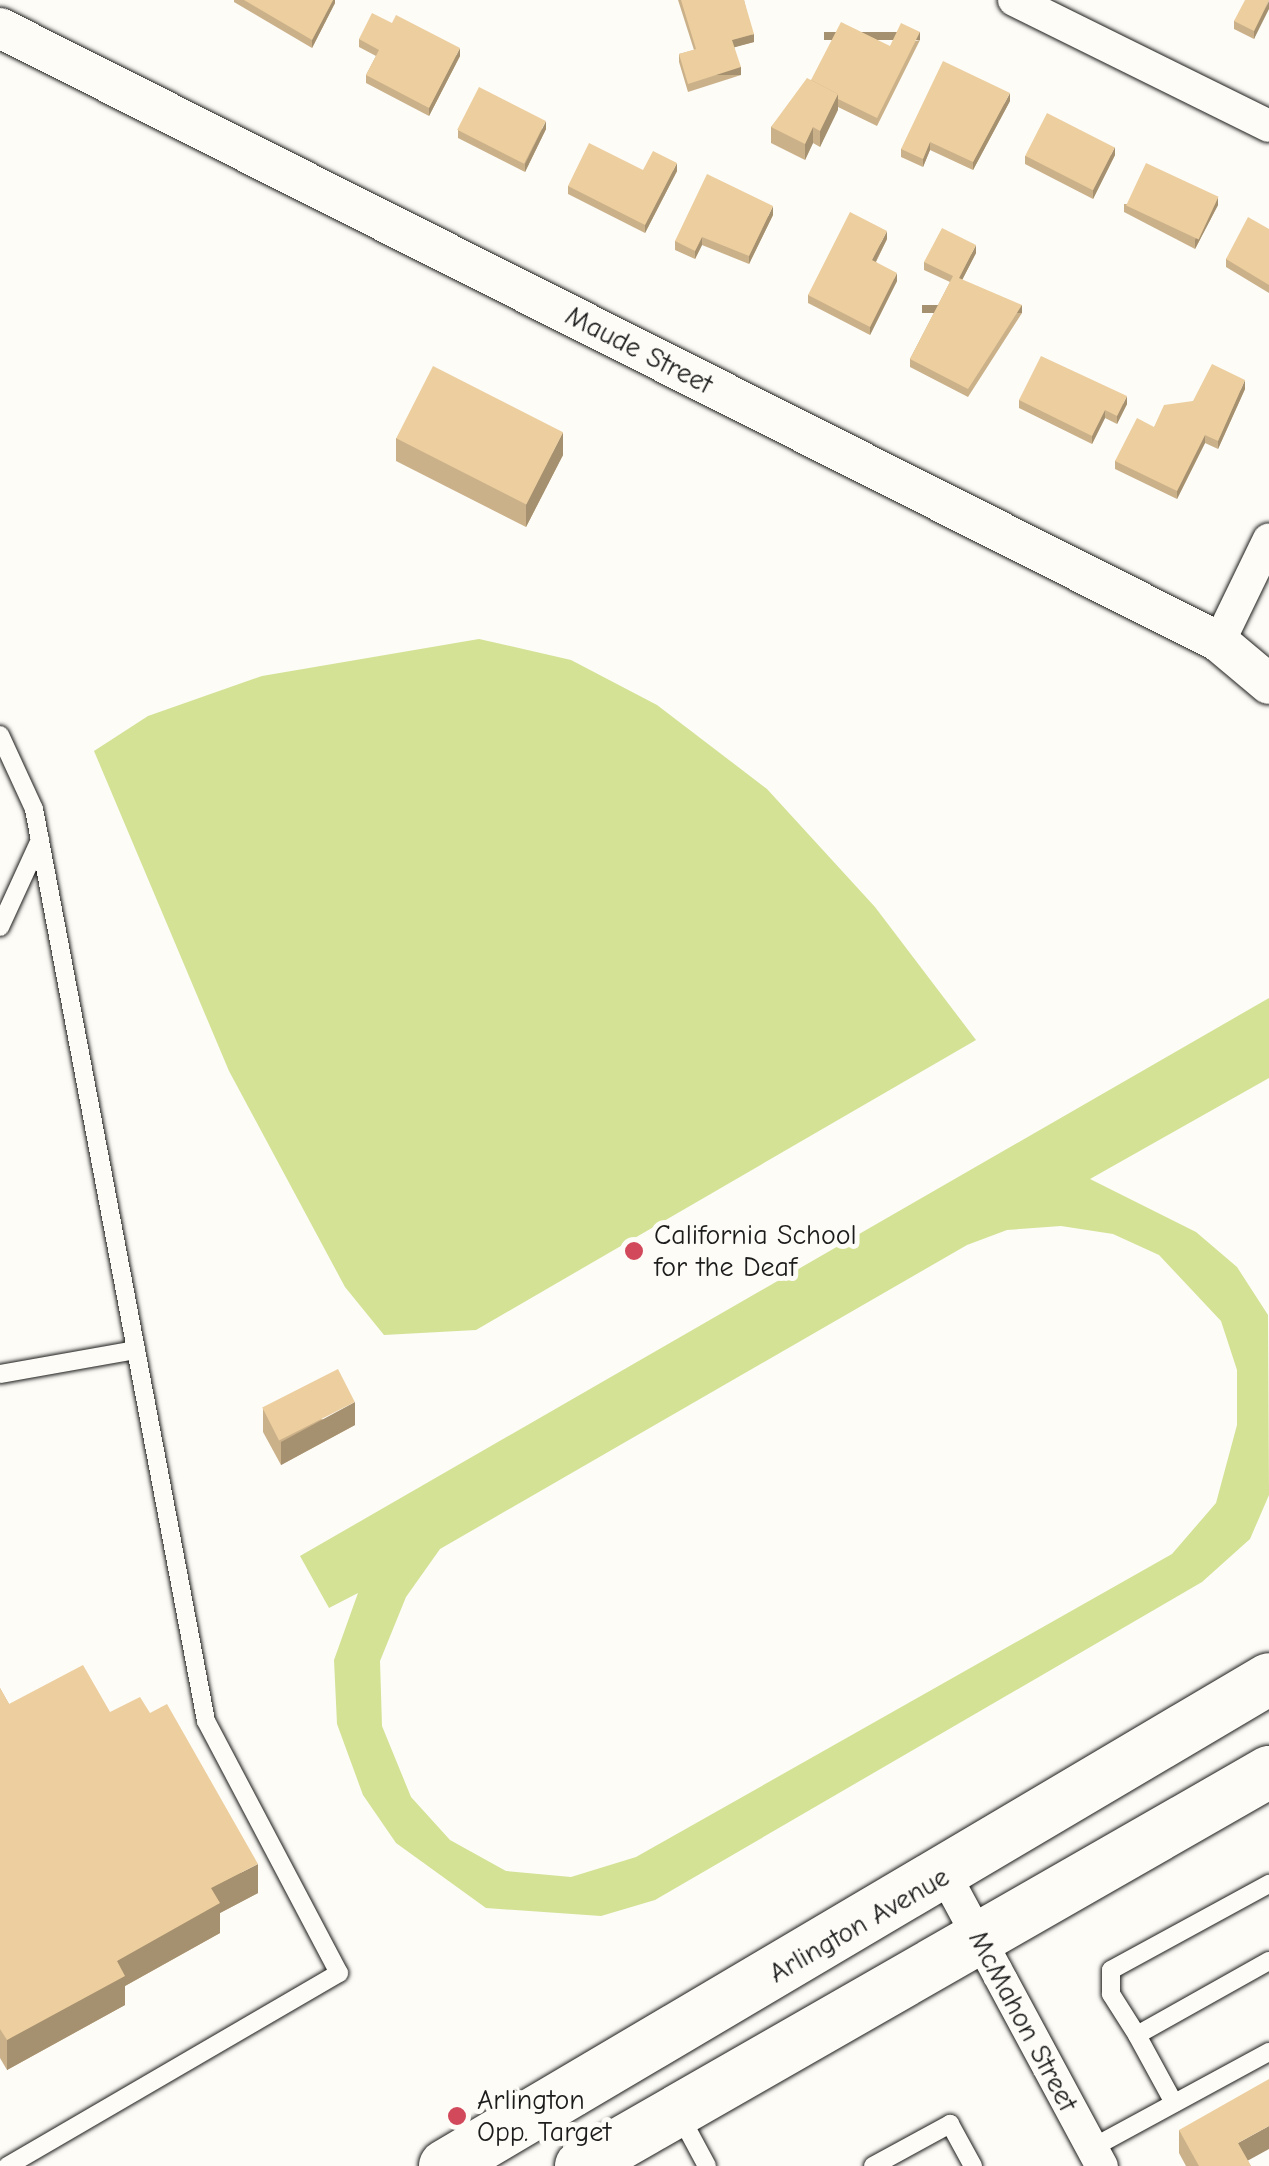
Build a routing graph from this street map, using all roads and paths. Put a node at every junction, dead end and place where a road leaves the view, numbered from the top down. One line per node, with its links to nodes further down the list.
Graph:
1 (1014, 0): 3 (street)
2 (0, 28): 5 (street, Maude Street)
3 (1269, 126)
4 (1269, 538): 5 (street)
5 (1219, 642): 6 (street, Maude Street)
6 (1269, 684)
7 (0, 735): 8 (lane)
8 (40, 840): 9 (lane); 10 (lane)
9 (0, 927)
10 (136, 1350): 11 (lane); 23 (lane)
11 (0, 1374)
12 (1269, 1679): 14 (main road, Arlington Avenue)
13 (1269, 1772): 16 (main road)
14 (945, 1875): 16 (street, McMahon Street); 24 (main road, Arlington Avenue)
15 (1269, 1884): 18 (lane)
16 (979, 1939): 21 (main road); 22 (street, McMahon Street)
17 (1269, 1961): 18 (lane)
18 (1137, 2035): 20 (lane)
19 (1269, 2052): 20 (lane)
20 (1174, 2104): 22 (lane)
21 (677, 2111): 25 (main road); 26 (lane)
22 (1097, 2157)
23 (7, 2166)
24 (446, 2166)
25 (581, 2166)
26 (707, 2166)
27 (873, 2166): 28 (lane)
28 (973, 2166)

